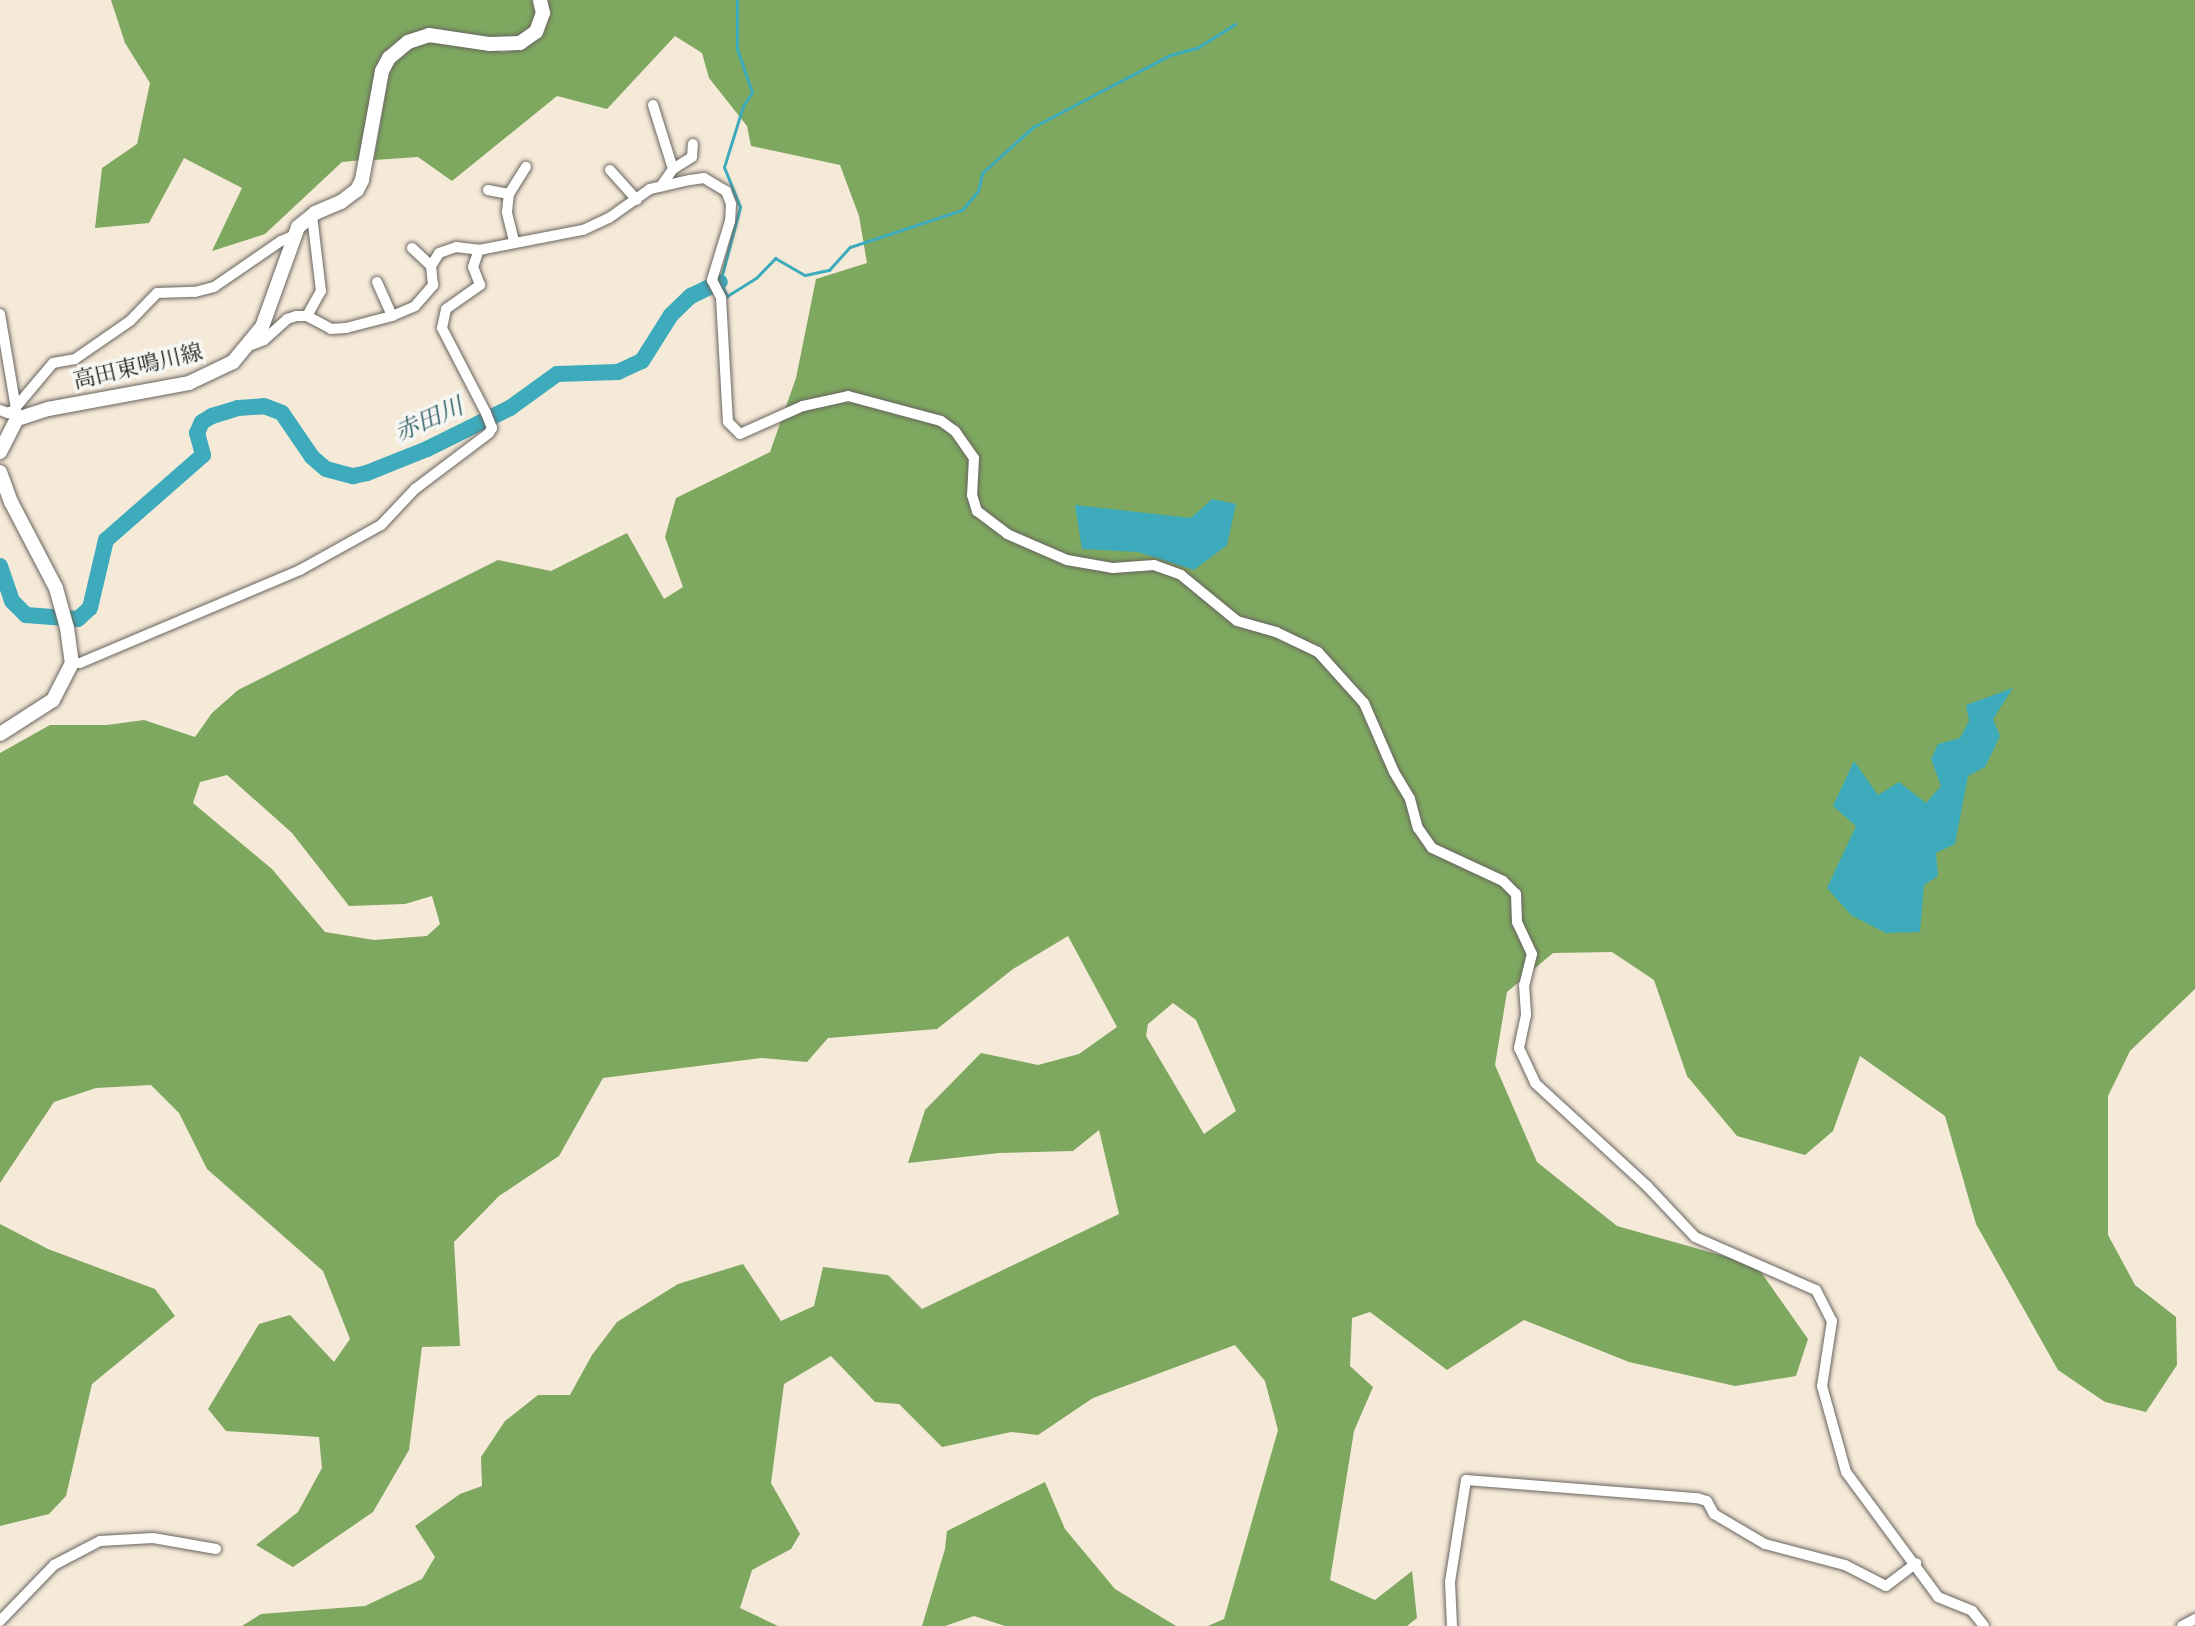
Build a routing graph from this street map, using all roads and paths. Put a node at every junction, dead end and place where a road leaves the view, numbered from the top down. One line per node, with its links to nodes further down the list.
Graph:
1 (540, 0): 11 (main road, 高田東鳴川線)
2 (653, 105): 5 (street)
3 (693, 144): 5 (street)
4 (526, 167): 9 (street)
5 (673, 169): 7 (street)
6 (610, 170): 10 (street)
7 (661, 186): 10 (street); 29 (street)
8 (488, 190): 9 (street)
9 (509, 194): 13 (street)
10 (637, 200): 13 (street)
11 (312, 216): 12 (main road, 高田東鳴川線); 19 (street)
12 (293, 236): 21 (main road, 高田東鳴川線); 23 (street)
13 (514, 241): 15 (street)
14 (412, 248): 16 (street)
15 (479, 250): 16 (street); 26 (street)
16 (431, 266): 20 (street)
17 (377, 282): 20 (street)
18 (0, 314): 23 (street)
19 (307, 316): 20 (street); 21 (street)
20 (392, 316)
21 (251, 345): 23 (main road, 高田東鳴川線)
22 (0, 410): 23 (street)
23 (16, 412): 24 (main road)
24 (0, 452)
25 (0, 472): 26 (main road)
26 (72, 663): 27 (main road)
27 (0, 734)
28 (216, 1549): 31 (street)
29 (1916, 1563): 32 (street); 33 (street)
30 (2195, 1619): 34 (street)
31 (0, 1621)
32 (1452, 1626)
33 (1984, 1626)
34 (2182, 1626)

